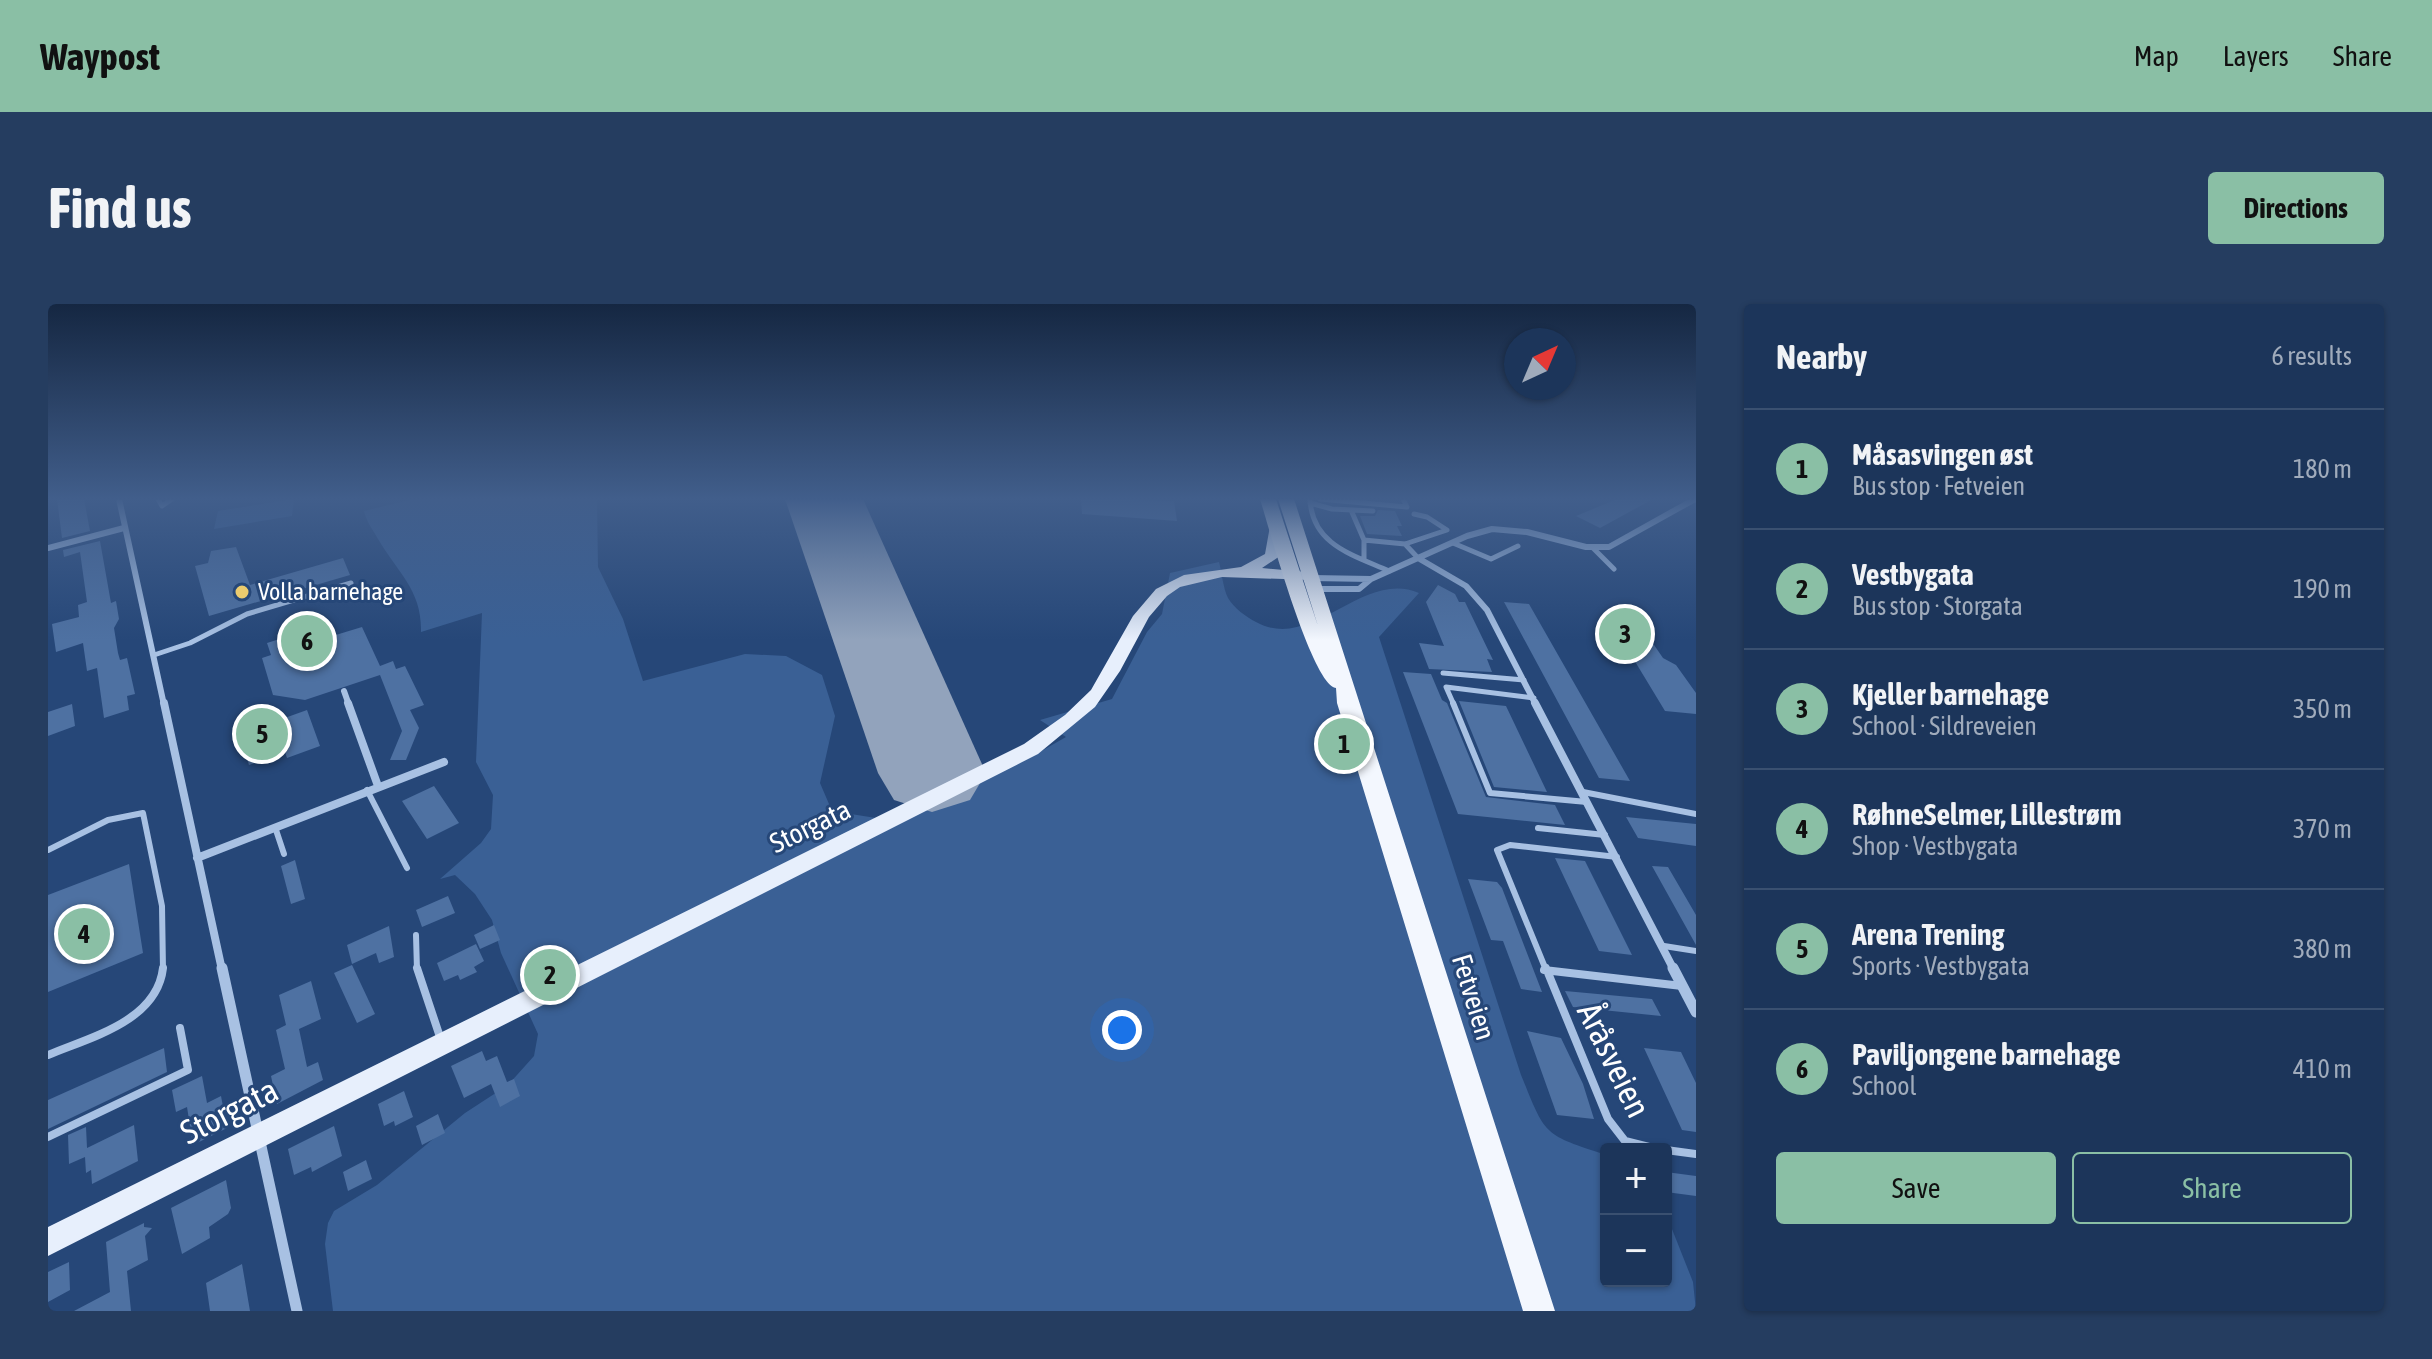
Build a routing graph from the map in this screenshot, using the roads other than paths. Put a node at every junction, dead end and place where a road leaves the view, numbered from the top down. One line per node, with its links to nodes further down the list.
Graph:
1 (128, 546): 23 (street)
2 (1274, 546): 18 (main road)
3 (1287, 546): 20 (highway, Fetveien)
4 (1296, 546): 20 (highway, Fetveien)
5 (1334, 546): 15 (lane)
6 (1364, 546): 15 (lane)
7 (1407, 546): 14 (lane)
8 (1446, 546): 14 (street)
9 (1460, 546): 10 (lane)
10 (1518, 546)
11 (1583, 546): 13 (street)
12 (1607, 546): 13 (street)
13 (1593, 548): 16 (lane)
14 (1418, 558): 17 (street); 25 (street)
15 (1364, 560): 17 (lane)
16 (1614, 569)
17 (1389, 571): 19 (street)
18 (1236, 573): 20 (main road, Storgata); 22 (main road, Storgata)
19 (1371, 579): 20 (street); 20 (street)
20 (1304, 582): 22 (main road); 58 (highway, Fetveien)
21 (351, 583): 23 (lane)
22 (1152, 604): 49 (main road, Storgata)
23 (154, 655): 40 (street)
24 (1443, 673): 25 (lane)
25 (1524, 680): 27 (street)
26 (344, 691): 29 (street)
27 (1534, 698): 31 (street); 32 (lane)
28 (444, 762): 29 (street)
29 (378, 786): 30 (street)
30 (367, 790): 34 (street); 41 (lane)
31 (1583, 792): 32 (street); 33 (lane)
32 (1588, 802): 36 (street)
33 (1696, 814)
34 (275, 827): 38 (lane); 40 (street)
35 (1538, 828): 36 (lane)
36 (1605, 835): 39 (street)
37 (48, 850): 50 (lane)
38 (284, 854)
39 (1617, 857): 43 (street); 45 (lane, Åråsveien)
40 (197, 858): 52 (street)
41 (407, 868)
42 (416, 935): 49 (lane)
43 (1664, 946): 44 (lane); 46 (street)
44 (1696, 951)
45 (1544, 970): 46 (lane, Åråsveien); 53 (lane, Åråsveien)
46 (1682, 986): 47 (street)
47 (1696, 1012)
48 (180, 1028): 51 (lane)
49 (443, 1043): 52 (main road, Storgata)
50 (48, 1055)
51 (48, 1137)
52 (258, 1137): 56 (main road, Storgata); 57 (street)
53 (1630, 1143)
54 (1672, 1151): 55 (lane)
55 (1696, 1154)
56 (48, 1242)
57 (297, 1311)
58 (1539, 1311)

